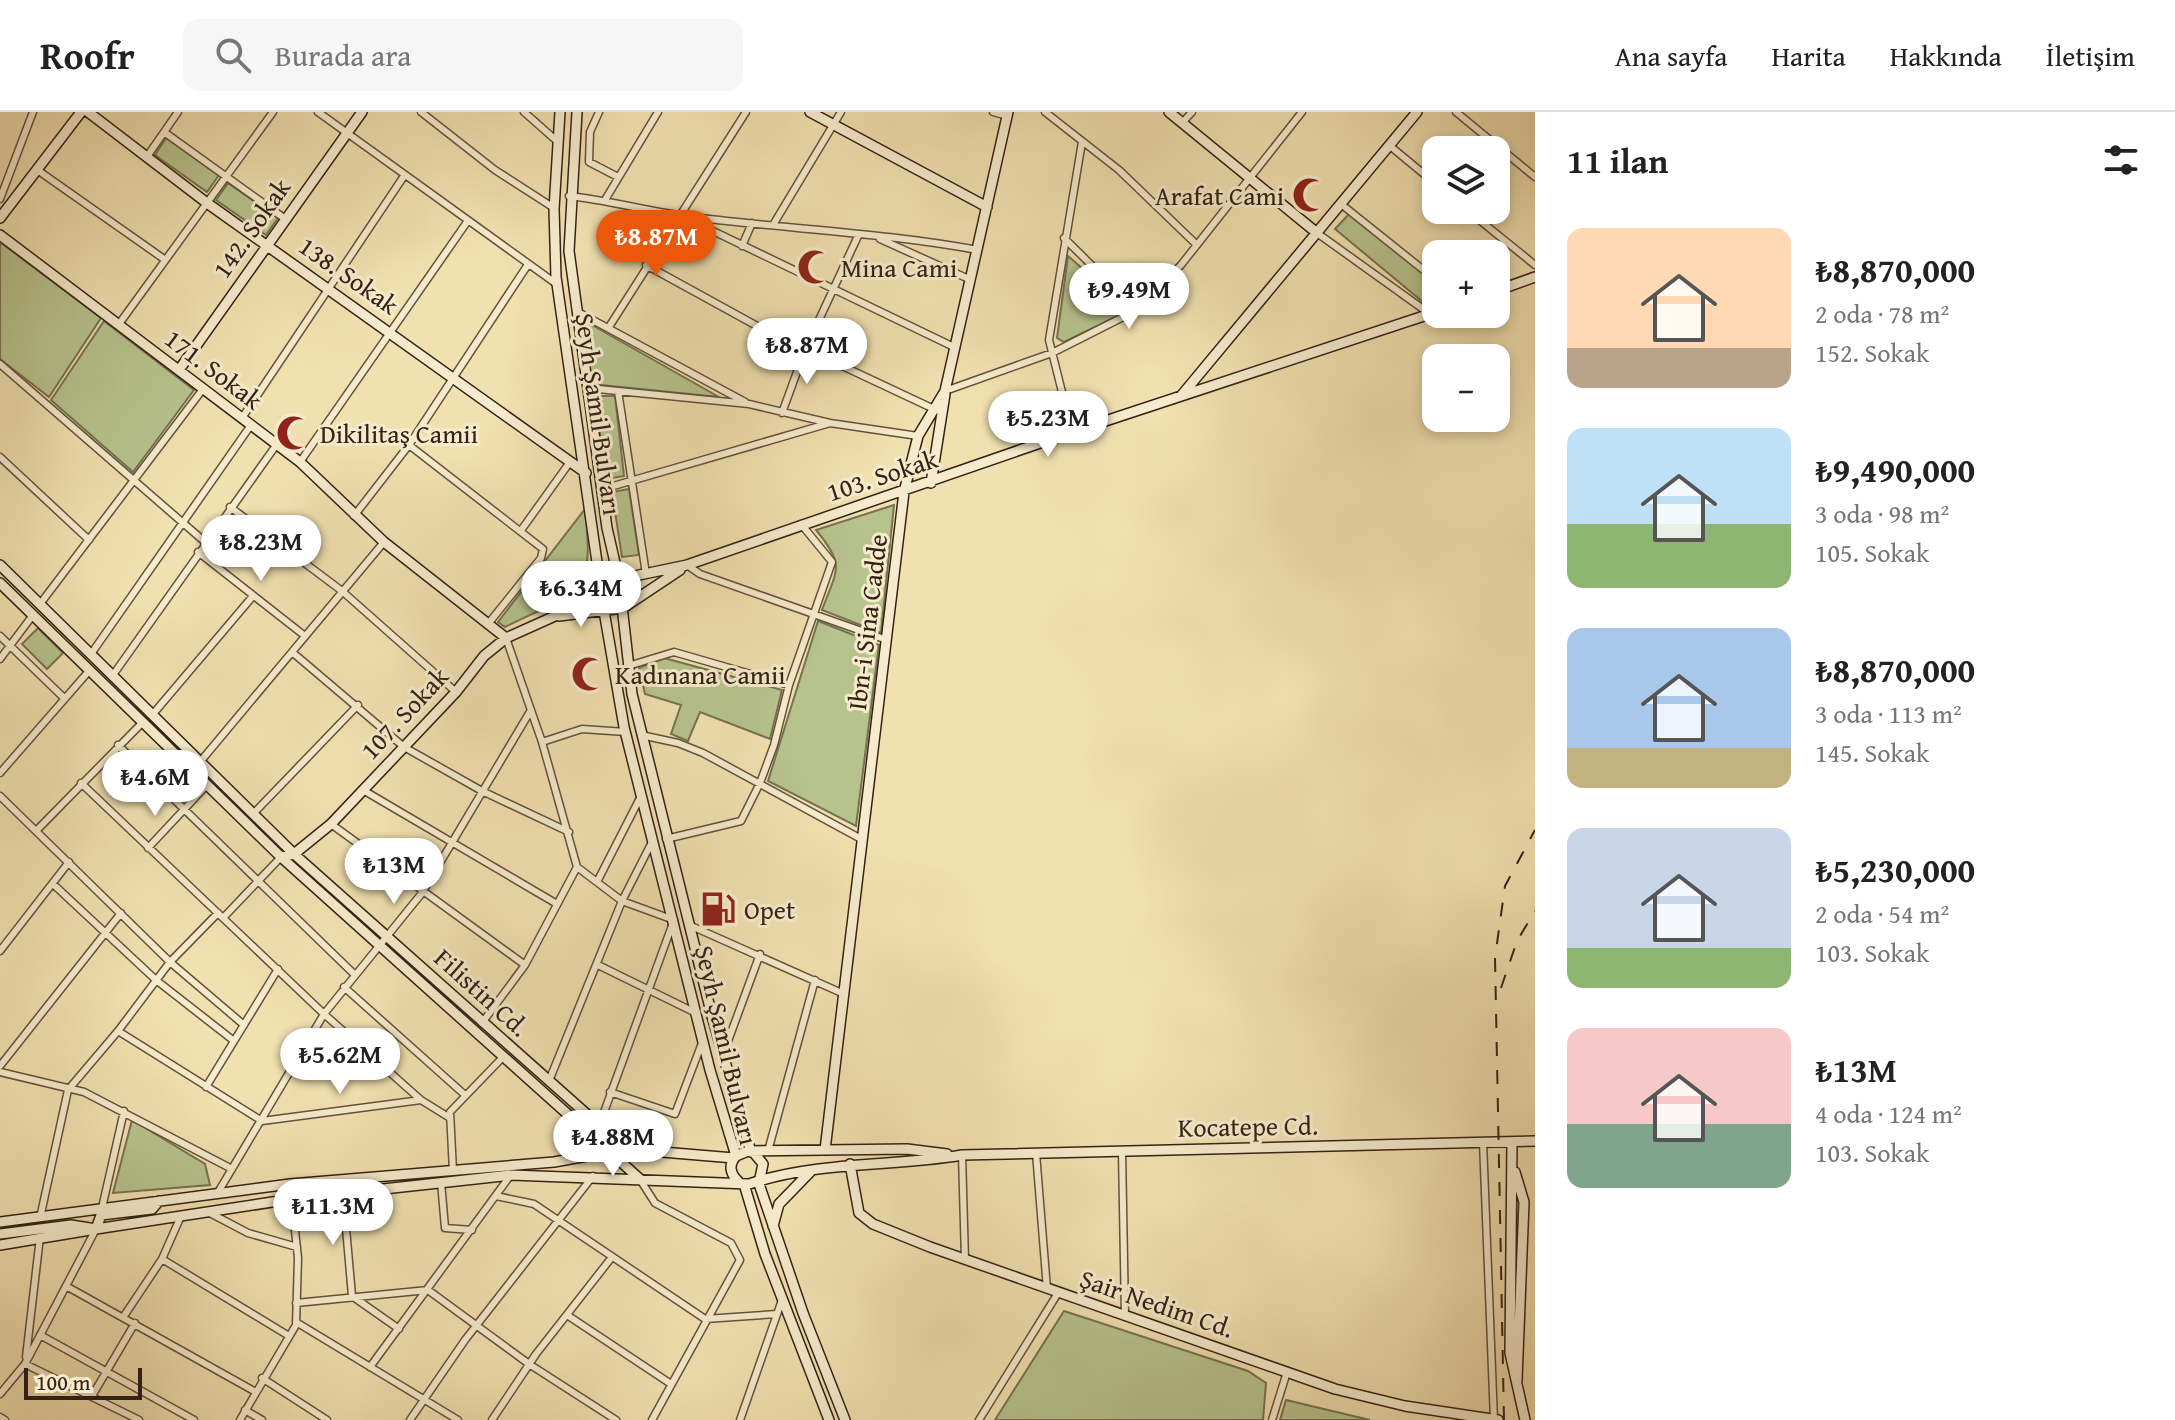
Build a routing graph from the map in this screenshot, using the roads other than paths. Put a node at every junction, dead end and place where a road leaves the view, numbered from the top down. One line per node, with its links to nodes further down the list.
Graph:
1 (33, 112): 41 (street)
2 (81, 112): 33 (main road)
3 (88, 112): 32 (main road, 138. Sokak)
4 (178, 112): 27 (street)
5 (273, 112): 35 (street)
6 (318, 112): 28 (street)
7 (362, 112): 28 (main road, 142. Sokak)
8 (421, 112): 46 (street)
9 (524, 112): 29 (street)
10 (560, 112): 29 (main road, Şeyh Şamil Bulvarı)
11 (577, 112): 40 (main road, Şeyh Şamil Bulvarı)
12 (599, 112): 37 (street)
13 (658, 112): 37 (street)
14 (746, 112): 47 (street)
15 (810, 112): 26 (main road)
16 (841, 112): 26 (street)
17 (993, 112): 24 (street)
18 (1045, 112): 30 (street)
19 (1169, 112): 25 (main road)
20 (1192, 112): 25 (street)
21 (1302, 112): 39 (street)
22 (1417, 112): 31 (main road)
23 (1456, 112): 38 (street)
24 (1008, 114): 45 (main road, Ibn-i Sina Cadde)
25 (1182, 123): 39 (main road)
26 (831, 124): 45 (main road); 53 (street)
27 (164, 132): 32 (street); 35 (street)
28 (346, 134): 36 (street); 49 (main road, 142. Sokak)
29 (558, 142): 46 (main road, Şeyh Şamil Bulvarı)
30 (1082, 142): 58 (street); 60 (street)
31 (1390, 146): 34 (street); 44 (main road)
32 (146, 158): 43 (main road, 138. Sokak)
33 (36, 169): 48 (main road); 63 (street)
34 (1422, 172)
35 (226, 176): 43 (street); 49 (street)
36 (404, 176): 50 (street); 72 (street)
37 (618, 177): 42 (street)
38 (1535, 177)
39 (1249, 181): 54 (main road); 60 (street)
40 (569, 196): 42 (street); 76 (main road, Şeyh Şamil Bulvarı)
41 (0, 199)
42 (605, 200): 47 (street)
43 (207, 203): 59 (main road, 138. Sokak); 63 (street)
44 (1341, 204): 54 (main road); 67 (street)
45 (987, 207): 62 (main road, Ibn-i Sina Cadde)
46 (554, 209): 70 (main road, Şeyh Şamil Bulvarı)
47 (681, 216): 51 (street); 61 (street); 64 (street)
48 (0, 218)
49 (284, 218): 59 (main road, 142. Sokak)
50 (467, 222): 66 (street); 80 (street)
51 (752, 223): 53 (street); 61 (street)
52 (1484, 224): 65 (street)
53 (773, 225): 56 (street)
54 (1317, 233): 74 (street); 91 (main road)
55 (0, 235): 78 (main road, 171. Sokak)
56 (858, 236): 57 (street); 73 (street)
57 (877, 238): 62 (street); 69 (street)
58 (1064, 238): 75 (street); 83 (street)
59 (265, 244): 72 (main road, 138. Sokak); 85 (main road, 142. Sokak)
60 (1197, 245): 75 (street)
61 (742, 246): 73 (street)
62 (978, 250): 69 (main road, Ibn-i Sina Cadde)
63 (164, 259): 78 (street)
64 (646, 265): 79 (street); 82 (street)
65 (1535, 265)
66 (527, 266): 70 (street); 86 (street)
67 (1422, 269)
68 (1535, 277): 71 (main road)
69 (971, 280): 81 (main road, Ibn-i Sina Cadde)
70 (558, 285): 105 (main road, Şeyh Şamil Bulvarı)
71 (1510, 286)
72 (329, 288): 80 (main road, 138. Sokak); 95 (street)
73 (833, 292): 81 (street); 82 (street)
74 (1422, 305)
75 (1137, 310): 83 (street)
76 (575, 311): 79 (street); 87 (main road, Şeyh Şamil Bulvarı)
77 (1422, 317): 91 (main road, 103. Sokak)
78 (119, 324): 85 (main road, 171. Sokak)
79 (609, 327): 92 (street)
80 (392, 332): 86 (main road, 138. Sokak); 103 (street)
81 (956, 348): 90 (main road, Ibn-i Sina Cadde)
82 (805, 350): 93 (street); 94 (street)
83 (1052, 353): 90 (street); 98 (street)
84 (0, 364): 106 (street)
85 (179, 370): 88 (main road, 171. Sokak)
86 (454, 377): 101 (street); 104 (main road, 138. Sokak)
87 (588, 388): 89 (street); 109 (main road, Şeyh Şamil Bulvarı)
88 (203, 389): 95 (main road, 171. Sokak); 106 (street)
89 (618, 391): 92 (street); 107 (street)
90 (945, 391): 93 (main road, Ibn-i Sina Cadde); 108 (main road)
91 (1181, 396): 98 (main road, 103. Sokak)
92 (749, 404): 94 (street)
93 (934, 409): 99 (main road, Ibn-i Sina Cadde)
94 (782, 413): 96 (street)
95 (242, 418): 97 (main road, 171. Sokak)
96 (830, 423): 99 (street); 107 (street)
97 (251, 425): 100 (main road, 171. Sokak); 113 (street)
98 (1072, 432): 108 (main road, 103. Sokak)
99 (918, 436): 110 (main road, Ibn-i Sina Cadde)
100 (277, 444): 103 (main road, 171. Sokak); 111 (street)
101 (409, 445): 112 (street); 115 (street)
102 (0, 457): 116 (street)
103 (300, 462): 112 (main road, 171. Sokak)
104 (570, 462): 105 (main road, 138. Sokak); 115 (street)
105 (586, 473): 125 (main road, Şeyh Şamil Bulvarı)
106 (132, 481): 113 (street); 116 (street)
107 (632, 483): 109 (street); 122 (street)
108 (931, 483): 110 (main road, 103. Sokak)
109 (603, 489): 123 (main road, Şeyh Şamil Bulvarı)
110 (904, 492): 114 (main road, 103. Sokak); 138 (main road, Ibn-i Sina Cadde)
111 (230, 507): 117 (street); 126 (street)
112 (354, 516): 118 (main road, 171. Sokak)
113 (184, 520): 117 (street); 141 (street)
114 (801, 523): 121 (main road, 103. Sokak); 131 (street)
115 (522, 529): 134 (street)
116 (89, 540): 128 (street)
117 (205, 542): 119 (street)
118 (384, 542): 126 (street); 134 (main road, 171. Sokak)
119 (198, 552): 127 (street); 145 (street)
120 (0, 565): 128 (main road, Filistin Cd.)
121 (687, 565): 122 (main road, 103. Sokak); 129 (main road, 103. Sokak); 131 (street)
122 (647, 575): 123 (main road, 103. Sokak)
123 (619, 580): 125 (main road, 103. Sokak); 129 (main road, Şeyh Şamil Bulvarı)
124 (0, 583): 132 (main road, Filistin Cd.)
125 (601, 583): 130 (main road, Şeyh Şamil Bulvarı); 133 (main road)
126 (342, 591): 136 (street); 147 (street)
127 (253, 596): 136 (street); 151 (street)
128 (40, 604): 141 (main road, Filistin Cd.)
129 (623, 608): 130 (main road, 103. Sokak); 143 (main road, Şeyh Şamil Bulvarı)
130 (604, 611): 133 (main road, 103. Sokak); 153 (main road, Şeyh Şamil Bulvarı)
131 (815, 614): 138 (street); 146 (street)
132 (33, 615): 139 (street); 144 (main road, Filistin Cd.)
133 (555, 616): 137 (main road, 107. Sokak)
134 (488, 624): 137 (main road, 171. Sokak)
135 (0, 636): 139 (street)
136 (305, 636): 140 (street)
137 (506, 638): 147 (main road, 107. Sokak); 150 (street)
138 (887, 640): 174 (main road, Ibn-i Sina Cadde)
139 (10, 646): 142 (street); 148 (street)
140 (292, 652): 149 (street); 158 (street)
141 (91, 654): 145 (main road, Filistin Cd.)
142 (0, 659)
143 (628, 666): 146 (street); 154 (main road, Şeyh Şamil Bulvarı)
144 (89, 671): 148 (street); 152 (main road, Filistin Cd.)
145 (113, 675): 151 (main road, Filistin Cd.)
146 (789, 685): 161 (street)
147 (456, 692): 157 (main road, 107. Sokak)
148 (64, 698): 159 (street)
149 (358, 705): 157 (street); 168 (street)
150 (531, 710): 155 (street); 164 (street)
151 (153, 714): 158 (main road, Filistin Cd.)
152 (141, 724): 156 (street); 162 (main road, Filistin Cd.)
153 (626, 732): 155 (street); 165 (main road, Şeyh Şamil Bulvarı)
154 (641, 735): 161 (street); 173 (main road, Şeyh Şamil Bulvarı)
155 (542, 742): 171 (street)
156 (118, 745): 160 (street); 167 (street)
157 (404, 747): 163 (main road, 107. Sokak); 164 (street)
158 (200, 762): 168 (main road, Filistin Cd.)
159 (0, 773)
160 (81, 783): 170 (street); 176 (street)
161 (760, 783): 173 (street); 174 (street)
162 (206, 786): 167 (street); 178 (main road, Filistin Cd.)
163 (363, 790): 169 (main road, 107. Sokak); 175 (street)
164 (482, 791): 171 (street); 175 (street)
165 (642, 795): 172 (main road, Şeyh Şamil Bulvarı); 182 (street)
166 (0, 796): 170 (street)
167 (185, 808): 176 (street); 181 (street)
168 (254, 813): 177 (main road, Filistin Cd.)
169 (331, 824): 177 (main road, 107. Sokak); 184 (street)
170 (37, 830): 179 (street)
171 (569, 832): 180 (street)
172 (654, 839): 185 (street); 189 (main road, Şeyh Şamil Bulvarı)
173 (666, 839): 190 (main road, Şeyh Şamil Bulvarı)
174 (863, 840): 205 (main road, Ibn-i Sina Cadde)
175 (451, 842): 184 (street); 186 (street)
176 (148, 848): 188 (street)
177 (294, 854): 178 (main road); 192 (main road, Filistin Cd.)
178 (281, 857): 181 (street); 193 (main road, Filistin Cd.)
179 (69, 862): 183 (street); 187 (street)
180 (577, 867): 182 (street); 186 (street)
181 (257, 879): 188 (street); 200 (street)
182 (597, 882): 185 (street)
183 (53, 884): 191 (street); 194 (street)
184 (422, 893): 192 (street); 197 (street)
185 (622, 901): 189 (street); 198 (street)
186 (557, 904): 197 (street)
187 (121, 913): 191 (street); 196 (street)
188 (221, 915): 196 (street); 199 (street)
189 (674, 920): 204 (street); 206 (main road, Şeyh Şamil Bulvarı)
190 (689, 925): 195 (street); 213 (main road, Şeyh Şamil Bulvarı)
191 (104, 934): 201 (street); 215 (street)
192 (390, 937): 193 (street); 208 (main road, Filistin Cd.)
193 (379, 949): 200 (street); 214 (main road, Filistin Cd.)
194 (0, 951)
195 (760, 954): 202 (street); 213 (street)
196 (170, 962): 201 (street); 209 (street)
197 (525, 965): 208 (street)
198 (598, 965): 204 (street); 217 (street)
199 (278, 969): 207 (street); 209 (street)
200 (354, 974): 203 (street)
201 (156, 980): 210 (street); 212 (street)
202 (815, 980): 205 (street); 233 (street)
203 (344, 987): 207 (street); 221 (street)
204 (648, 990): 206 (street); 220 (street)
205 (844, 994): 231 (main road, Ibn-i Sina Cadde)
206 (696, 1013): 211 (main road, Şeyh Şamil Bulvarı)
207 (324, 1014): 222 (street); 225 (street)
208 (482, 1023): 217 (main road, Filistin Cd.)
209 (244, 1025): 212 (street)
210 (118, 1031): 218 (street); 219 (street)
211 (703, 1040): 220 (street); 238 (main road, Şeyh Şamil Bulvarı)
212 (234, 1041): 218 (street)
213 (723, 1053): 235 (main road, Şeyh Şamil Bulvarı)
214 (503, 1057): 221 (street); 232 (main road, Filistin Cd.)
215 (0, 1066)
216 (0, 1072): 219 (street)
217 (549, 1081): 226 (main road, Filistin Cd.)
218 (206, 1087): 225 (street)
219 (68, 1090): 223 (street); 258 (street)
220 (610, 1092): 226 (street)
221 (465, 1095): 224 (street)
222 (421, 1100): 224 (street); 225 (street)
223 (124, 1111): 241 (street); 255 (street)
224 (450, 1118): 242 (street)
225 (262, 1121): 241 (street)
226 (599, 1126): 230 (main road, Filistin Cd.)
227 (1535, 1141): 229 (main road, Kocatepe Cd.)
228 (1483, 1142): 229 (main road, Kocatepe Cd.); 234 (main road, Kocatepe Cd.); 318 (street)
229 (1512, 1142): 319 (main road)
230 (626, 1149): 232 (main road); 238 (main road)
231 (825, 1150): 233 (main road, Kocatepe Cd.); 237 (main road, Kocatepe Cd.)
232 (607, 1151): 242 (main road); 246 (main road, Filistin Cd.)
233 (768, 1151): 235 (main road, Kocatepe Cd.)
234 (1122, 1151): 236 (main road, Kocatepe Cd.); 281 (street)
235 (753, 1152): 238 (main road); 245 (main road, Şeyh Şamil Bulvarı)
236 (1036, 1153): 237 (main road, Kocatepe Cd.); 273 (street)
237 (962, 1155): 239 (main road, Kocatepe Cd.); 270 (street)
238 (735, 1157): 248 (main road, Şeyh Şamil Bulvarı)
239 (850, 1164): 240 (main road, Kocatepe Cd.); 270 (main road, Şair Nedim Cd.)
240 (816, 1167): 245 (main road, Kocatepe Cd.); 261 (main road)
241 (232, 1169): 250 (street)
242 (453, 1171): 249 (main road)
243 (511, 1175): 244 (main road); 247 (main road); 252 (street)
244 (593, 1176): 246 (main road); 259 (street)
245 (759, 1180): 248 (main road); 261 (main road, Şeyh Şamil Bulvarı)
246 (641, 1181): 248 (main road); 282 (street)
247 (441, 1182): 251 (main road); 263 (street)
248 (741, 1183): 276 (main road, Şeyh Şamil Bulvarı)
249 (290, 1184): 250 (main road); 253 (street)
250 (217, 1194): 254 (main road)
251 (343, 1194): 253 (main road); 275 (street)
252 (496, 1196): 259 (street); 263 (street)
253 (292, 1199): 256 (main road); 267 (street)
254 (159, 1201): 255 (main road); 262 (main road)
255 (102, 1208): 258 (main road)
256 (206, 1212): 257 (main road); 267 (street)
257 (181, 1216): 262 (main road); 269 (street)
258 (40, 1218): 260 (main road)
259 (558, 1219): 268 (street); 285 (street)
260 (0, 1222)
261 (773, 1226): 315 (main road, Şeyh Şamil Bulvarı)
262 (96, 1229): 264 (main road); 265 (main road); 271 (street)
263 (472, 1230): 272 (street)
264 (0, 1234)
265 (40, 1237): 266 (main road); 289 (street)
266 (0, 1245)
267 (297, 1247): 277 (street)
268 (612, 1257): 279 (street); 282 (street)
269 (162, 1259): 280 (street); 288 (street)
270 (965, 1261): 273 (main road, Şair Nedim Cd.)
271 (66, 1286): 280 (street); 287 (street)
272 (428, 1290): 275 (street); 285 (street); 286 (street)
273 (1047, 1290): 274 (main road, Şair Nedim Cd.)
274 (1058, 1293): 281 (main road, Şair Nedim Cd.); 316 (street)
275 (352, 1296): 277 (street); 286 (street)
276 (782, 1300): 278 (street); 314 (main road, Şeyh Şamil Bulvarı)
277 (296, 1303): 283 (street)
278 (777, 1314): 282 (street); 313 (street)
279 (567, 1315): 290 (street); 295 (street)
280 (124, 1316): 284 (street)
281 (1125, 1316): 293 (main road, Şair Nedim Cd.)
282 (705, 1319): 295 (street)
283 (296, 1322): 288 (street); 291 (street)
284 (135, 1323): 292 (street); 296 (street)
285 (478, 1325): 290 (street); 299 (street)
286 (399, 1329): 291 (street)
287 (40, 1335): 289 (street); 292 (street)
288 (289, 1336): 294 (street)
289 (25, 1364): 297 (street); 298 (street)
290 (529, 1364): 310 (street); 311 (street)
291 (370, 1367): 299 (street)
292 (107, 1370): 298 (street); 304 (street)
293 (1287, 1372): 317 (street); 318 (main road, Şair Nedim Cd.)
294 (262, 1378): 296 (street); 307 (street)
295 (671, 1384): 312 (street)
296 (254, 1391): 300 (street)
297 (0, 1394)
298 (92, 1396): 303 (street)
299 (425, 1399): 308 (street); 309 (street)
300 (245, 1410): 305 (street); 306 (street)
301 (0, 1417): 302 (street)
302 (5, 1420)
303 (139, 1420)
304 (194, 1420)
305 (240, 1420)
306 (262, 1420)
307 (327, 1420)
308 (410, 1420)
309 (458, 1420)
310 (492, 1420)
311 (616, 1420)
312 (652, 1420)
313 (740, 1420)
314 (829, 1420)
315 (845, 1420)
316 (979, 1420)
317 (1272, 1420)
318 (1495, 1420)
319 (1525, 1420)

